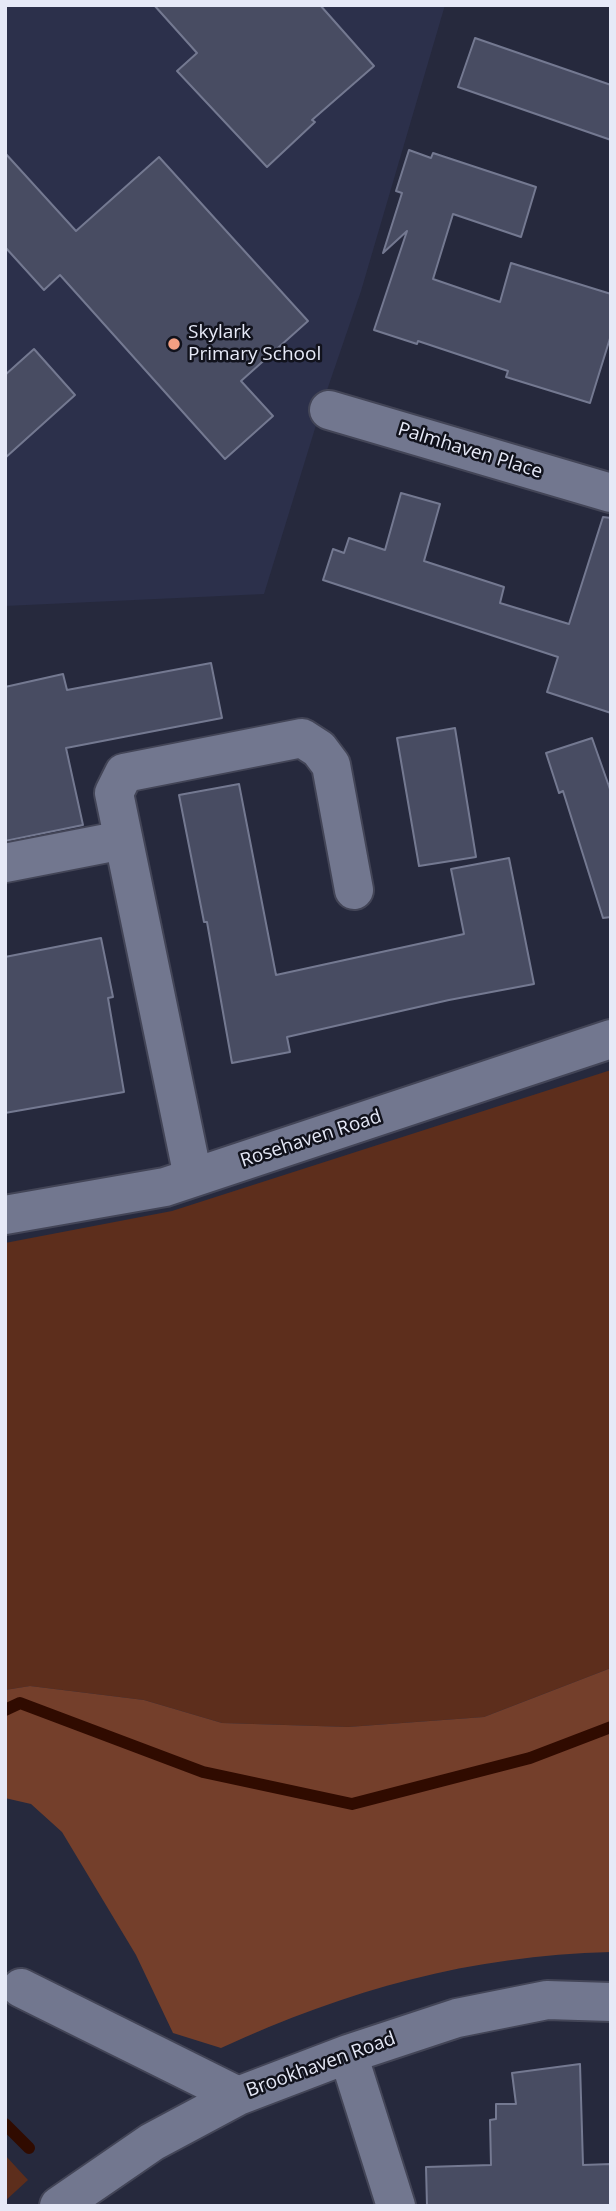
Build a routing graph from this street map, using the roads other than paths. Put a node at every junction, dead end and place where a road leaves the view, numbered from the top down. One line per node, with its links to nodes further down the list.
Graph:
1 (330, 410): 2 (street, Palmhaven Place)
2 (611, 493)
3 (123, 839): 4 (street); 5 (street); 7 (street)
4 (5, 863)
5 (355, 890)
6 (611, 1039): 7 (street, Rosehaven Road)
7 (193, 1177): 8 (street, Rosehaven Road)
8 (5, 1216)
9 (21, 1987): 12 (street)
10 (611, 2002): 11 (street, Brookhaven Road)
11 (348, 2054): 12 (street, Brookhaven Road); 14 (street)
12 (239, 2096): 13 (street, Brookhaven Road)
13 (59, 2206)
14 (396, 2206)

